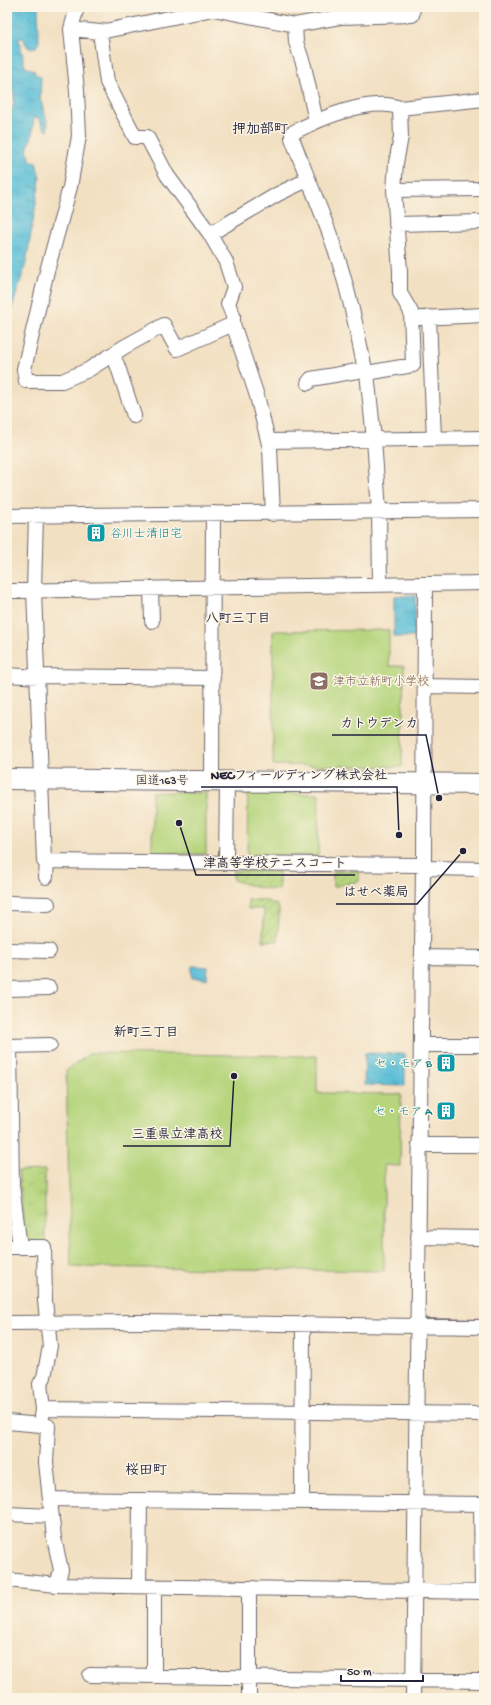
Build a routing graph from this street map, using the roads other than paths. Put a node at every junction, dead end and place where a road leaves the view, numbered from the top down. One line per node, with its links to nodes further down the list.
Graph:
1 (77, 7): 4 (street)
2 (413, 7): 3 (street)
3 (295, 25): 5 (street); 8 (street)
4 (71, 29): 5 (street); 19 (street)
5 (100, 32): 14 (street)
6 (484, 100): 7 (street)
7 (400, 108): 8 (street); 11 (street)
8 (316, 121): 9 (street)
9 (307, 180): 14 (street); 20 (street)
10 (484, 188): 11 (street)
11 (394, 190): 13 (street)
12 (484, 222): 13 (street)
13 (396, 224): 17 (street)
14 (210, 234): 18 (street)
15 (484, 315): 16 (street)
16 (429, 317): 17 (street); 23 (street)
17 (412, 318): 20 (street)
18 (233, 324): 19 (street); 26 (street)
19 (113, 355): 22 (street)
20 (366, 372): 21 (street); 25 (street)
21 (308, 382)
22 (134, 416)
23 (434, 438): 24 (street); 25 (street)
24 (484, 438)
25 (374, 439): 26 (street); 28 (street)
26 (268, 441): 30 (street)
27 (484, 510): 28 (street)
28 (379, 511): 30 (street); 34 (street)
29 (213, 513): 30 (street); 31 (street); 37 (street)
30 (273, 514)
31 (36, 515): 32 (street); 38 (street)
32 (7, 516)
33 (484, 583): 35 (street)
34 (380, 585): 35 (street); 37 (street)
35 (425, 585): 44 (street)
36 (151, 588): 37 (street); 38 (street); 40 (street)
37 (213, 588): 43 (street)
38 (34, 590): 39 (street); 42 (street)
39 (7, 591)
40 (152, 621)
41 (7, 675): 42 (street)
42 (38, 676): 43 (street); 47 (street)
43 (213, 678): 48 (street)
44 (425, 686): 45 (street); 49 (street)
45 (484, 687)
46 (7, 779): 47 (highway, 国道163号)
47 (40, 779): 48 (highway, 国道163号); 51 (street)
48 (219, 780): 49 (highway, 国道163号); 52 (street)
49 (425, 784): 50 (highway, 国道163号); 53 (street)
50 (484, 784)
51 (46, 861): 52 (street); 55 (street)
52 (226, 863): 53 (street)
53 (423, 866): 54 (street); 60 (street)
54 (484, 869)
55 (46, 877)
56 (7, 903): 57 (street)
57 (48, 904)
58 (7, 950): 59 (street)
59 (49, 951)
60 (422, 957): 61 (street); 64 (street)
61 (484, 958)
62 (49, 988): 63 (street)
63 (7, 989)
64 (421, 1045): 65 (street); 68 (street)
65 (484, 1045)
66 (9, 1046): 67 (street); 72 (street)
67 (50, 1046)
68 (419, 1144): 69 (street); 70 (street)
69 (484, 1145)
70 (418, 1237): 71 (street); 76 (street)
71 (484, 1238)
72 (14, 1247): 74 (street)
73 (7, 1322): 74 (street)
74 (46, 1323): 75 (street); 78 (street)
75 (303, 1324): 76 (street); 79 (street)
76 (417, 1325): 77 (street); 80 (street)
77 (484, 1327)
78 (44, 1409): 79 (street); 83 (street)
79 (302, 1412): 80 (street); 86 (street)
80 (417, 1413): 81 (street); 87 (street)
81 (484, 1414)
82 (7, 1422): 83 (street)
83 (41, 1425): 84 (street)
84 (50, 1499): 85 (street); 90 (street)
85 (140, 1500): 86 (street); 93 (street)
86 (302, 1502): 87 (street)
87 (416, 1504): 88 (street); 96 (street)
88 (482, 1504): 97 (street)
89 (7, 1514): 90 (street)
90 (52, 1516): 92 (street)
91 (7, 1580): 92 (street)
92 (57, 1585): 93 (street)
93 (139, 1586): 94 (street)
94 (154, 1587): 95 (street); 99 (street)
95 (249, 1588): 96 (street); 100 (street)
96 (415, 1590): 97 (street); 101 (street)
97 (483, 1592)
98 (90, 1675): 99 (street)
99 (154, 1676): 100 (street)
100 (249, 1678): 101 (street); 103 (street)
101 (413, 1680): 102 (street); 104 (street)
102 (484, 1681)
103 (249, 1698)
104 (413, 1698)

